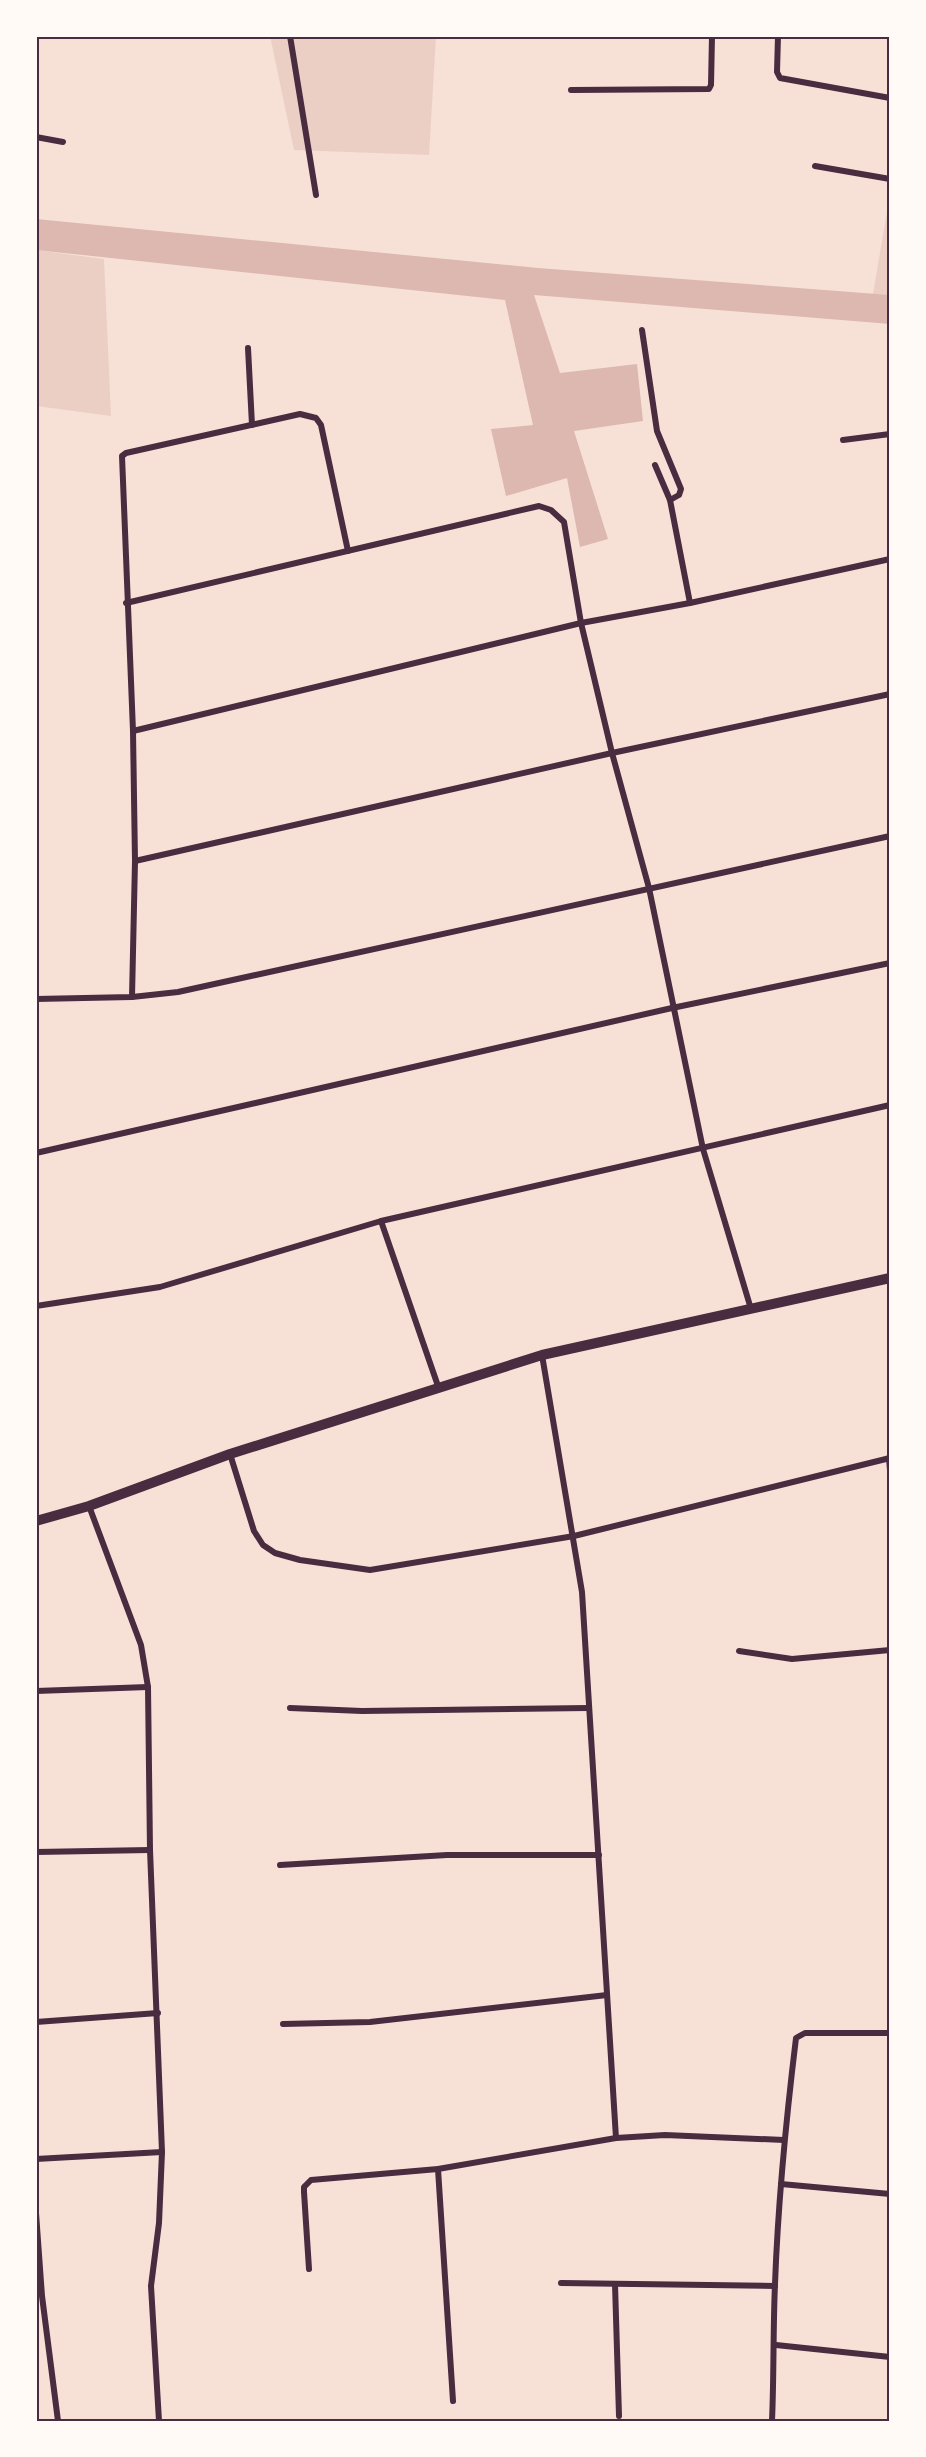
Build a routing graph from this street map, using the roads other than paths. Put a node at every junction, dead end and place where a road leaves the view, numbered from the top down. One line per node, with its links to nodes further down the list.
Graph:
1 (290, 36): 10 (street)
2 (712, 36): 4 (street)
3 (778, 36): 5 (street)
4 (571, 90)
5 (890, 98)
6 (36, 138): 7 (street)
7 (63, 142)
8 (815, 166): 9 (street)
9 (890, 179)
10 (316, 195)
11 (642, 330): 17 (street)
12 (248, 348): 13 (street)
13 (252, 425): 18 (street); 20 (street)
14 (890, 434): 15 (street)
15 (843, 440)
16 (655, 465): 17 (street)
17 (670, 500): 21 (street)
18 (348, 550): 20 (street); 22 (street)
19 (890, 559): 21 (street)
20 (126, 603): 24 (street)
21 (690, 603): 22 (street)
22 (581, 623): 24 (street); 25 (street)
23 (890, 694): 25 (street)
24 (133, 731): 27 (street)
25 (612, 753): 27 (street); 28 (street)
26 (890, 836): 28 (street)
27 (135, 861): 30 (street)
28 (649, 888): 30 (street); 32 (street)
29 (890, 963): 32 (street)
30 (132, 997): 31 (street)
31 (36, 999)
32 (672, 1008): 34 (street); 35 (street)
33 (890, 1104): 34 (street)
34 (703, 1149): 36 (street); 39 (street)
35 (36, 1153)
36 (381, 1221): 38 (street); 41 (street)
37 (890, 1278): 39 (street)
38 (36, 1306)
39 (751, 1310): 40 (street)
40 (542, 1355): 41 (street); 47 (street)
41 (438, 1386): 42 (street)
42 (230, 1454): 45 (street); 47 (street)
43 (890, 1458): 44 (street); 47 (street)
44 (890, 1470)
45 (89, 1506): 46 (street); 50 (street)
46 (36, 1521)
47 (574, 1536): 53 (street)
48 (890, 1650): 49 (street)
49 (739, 1651)
50 (148, 1687): 51 (street); 54 (street)
51 (36, 1691)
52 (290, 1708): 53 (street)
53 (588, 1708): 56 (street)
54 (150, 1850): 55 (street); 59 (street)
55 (36, 1852)
56 (599, 1855): 57 (street); 58 (street)
57 (279, 1865)
58 (607, 1995): 61 (street); 63 (street)
59 (158, 2013): 60 (street); 65 (street)
60 (36, 2022)
61 (283, 2024)
62 (890, 2033): 64 (street)
63 (616, 2138): 64 (street); 67 (street)
64 (784, 2140): 68 (street)
65 (162, 2152): 66 (street); 80 (street)
66 (36, 2159)
67 (438, 2169): 71 (street); 77 (street)
68 (781, 2184): 69 (street); 74 (street)
69 (890, 2194)
70 (36, 2213): 79 (street)
71 (309, 2270)
72 (561, 2283): 73 (street)
73 (615, 2284): 74 (street); 78 (street)
74 (775, 2286): 75 (street)
75 (776, 2345): 76 (street); 81 (street)
76 (890, 2357)
77 (453, 2401)
78 (619, 2416)
79 (58, 2421)
80 (159, 2421)
81 (772, 2421)

